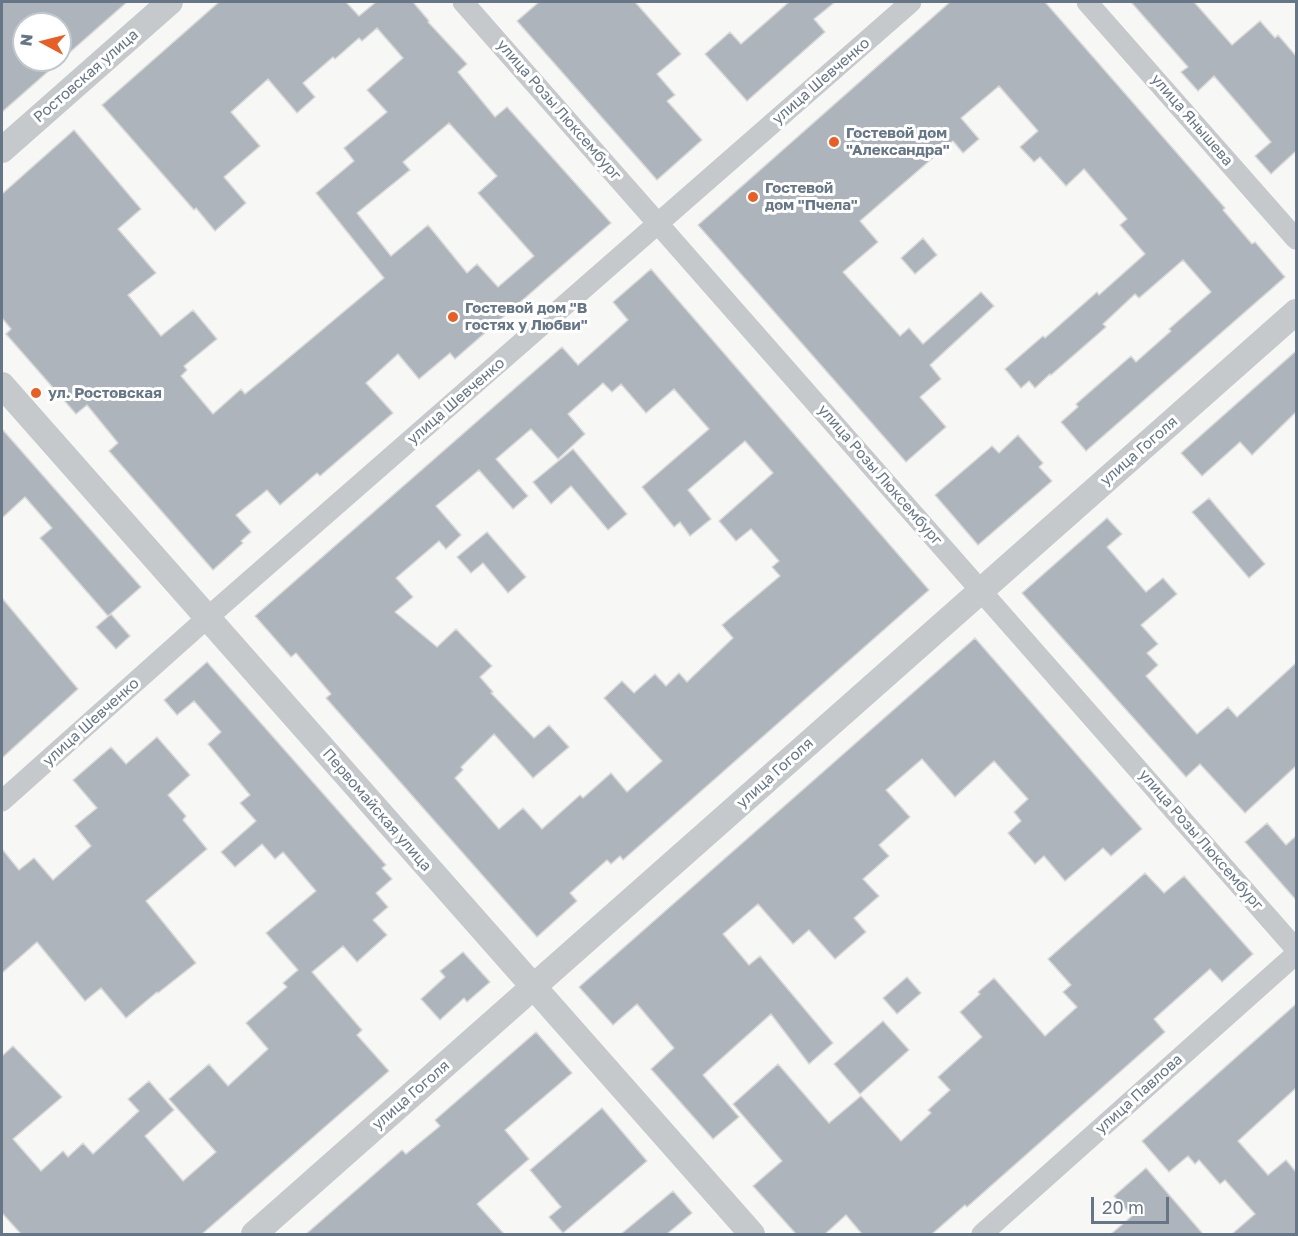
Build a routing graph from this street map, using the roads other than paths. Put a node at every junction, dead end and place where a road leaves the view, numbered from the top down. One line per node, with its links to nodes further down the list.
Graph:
1 (170, 2): 5 (street, Ростовская улица)
2 (463, 2): 6 (street, улица Розы Люксембург)
3 (911, 2): 6 (street, улица Шевченко)
4 (1087, 2): 7 (street, улица Янышева)
5 (2, 150)
6 (659, 224): 10 (street, улица Розы Люксембург); 11 (street, улица Шевченко)
7 (1296, 239)
8 (1296, 312): 10 (street, улица Гоголя)
9 (2, 385): 11 (street, Первомайская улица)
10 (982, 591): 13 (street, улица Розы Люксембург); 15 (street, улица Гоголя)
11 (207, 618): 12 (street, улица Шевченко); 15 (street, Первомайская улица)
12 (2, 801)
13 (1296, 949)
14 (1296, 954): 18 (street, улица Павлова)
15 (533, 987): 16 (street, улица Гоголя); 17 (street, Первомайская улица)
16 (254, 1234)
17 (752, 1234)
18 (982, 1234)

